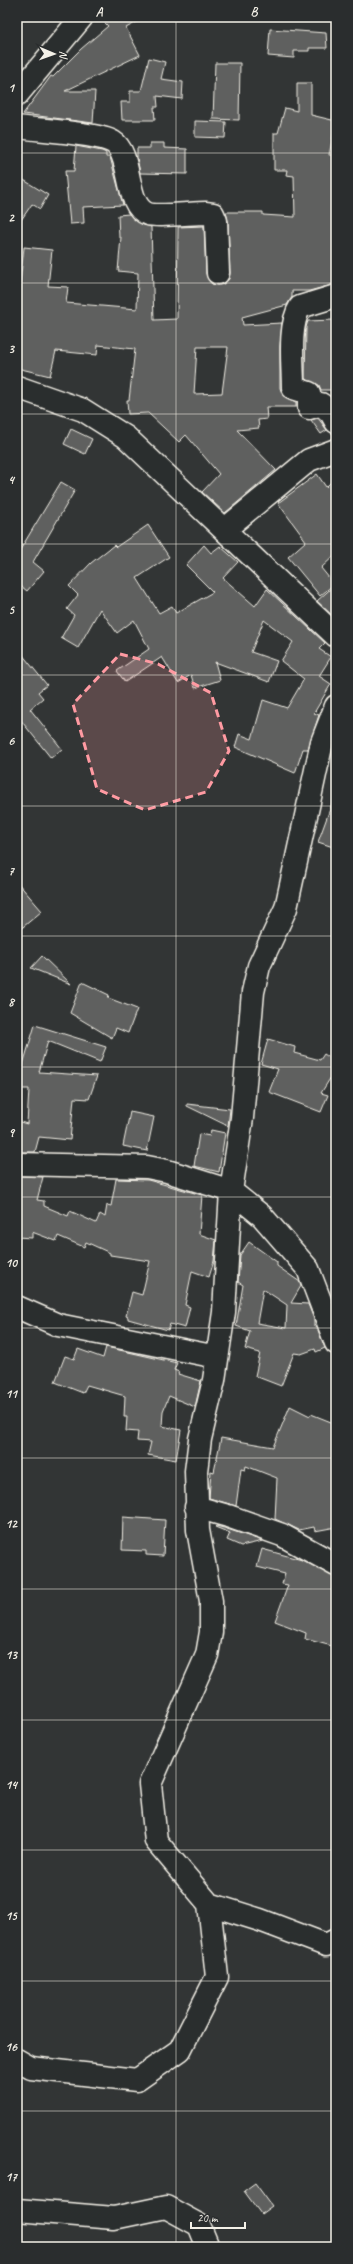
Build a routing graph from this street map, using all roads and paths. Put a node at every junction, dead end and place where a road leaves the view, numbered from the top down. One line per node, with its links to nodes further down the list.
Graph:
1 (82, 17): 2 (street)
2 (17, 95)
3 (17, 127): 4 (street)
4 (218, 273)
5 (336, 296): 7 (street)
6 (17, 387): 9 (street)
7 (336, 422)
8 (336, 450): 9 (street)
9 (224, 530): 10 (street)
10 (336, 636)
11 (336, 706): 13 (street)
12 (17, 1164): 13 (street)
13 (231, 1191): 15 (street); 16 (street)
14 (17, 1307): 16 (street)
15 (336, 1343)
16 (217, 1357): 17 (street)
17 (196, 1507): 18 (street); 19 (street)
18 (336, 1565)
19 (209, 1904): 20 (street); 21 (street)
20 (336, 1940)
21 (17, 2060)
22 (17, 2210): 23 (street)
23 (208, 2247)

